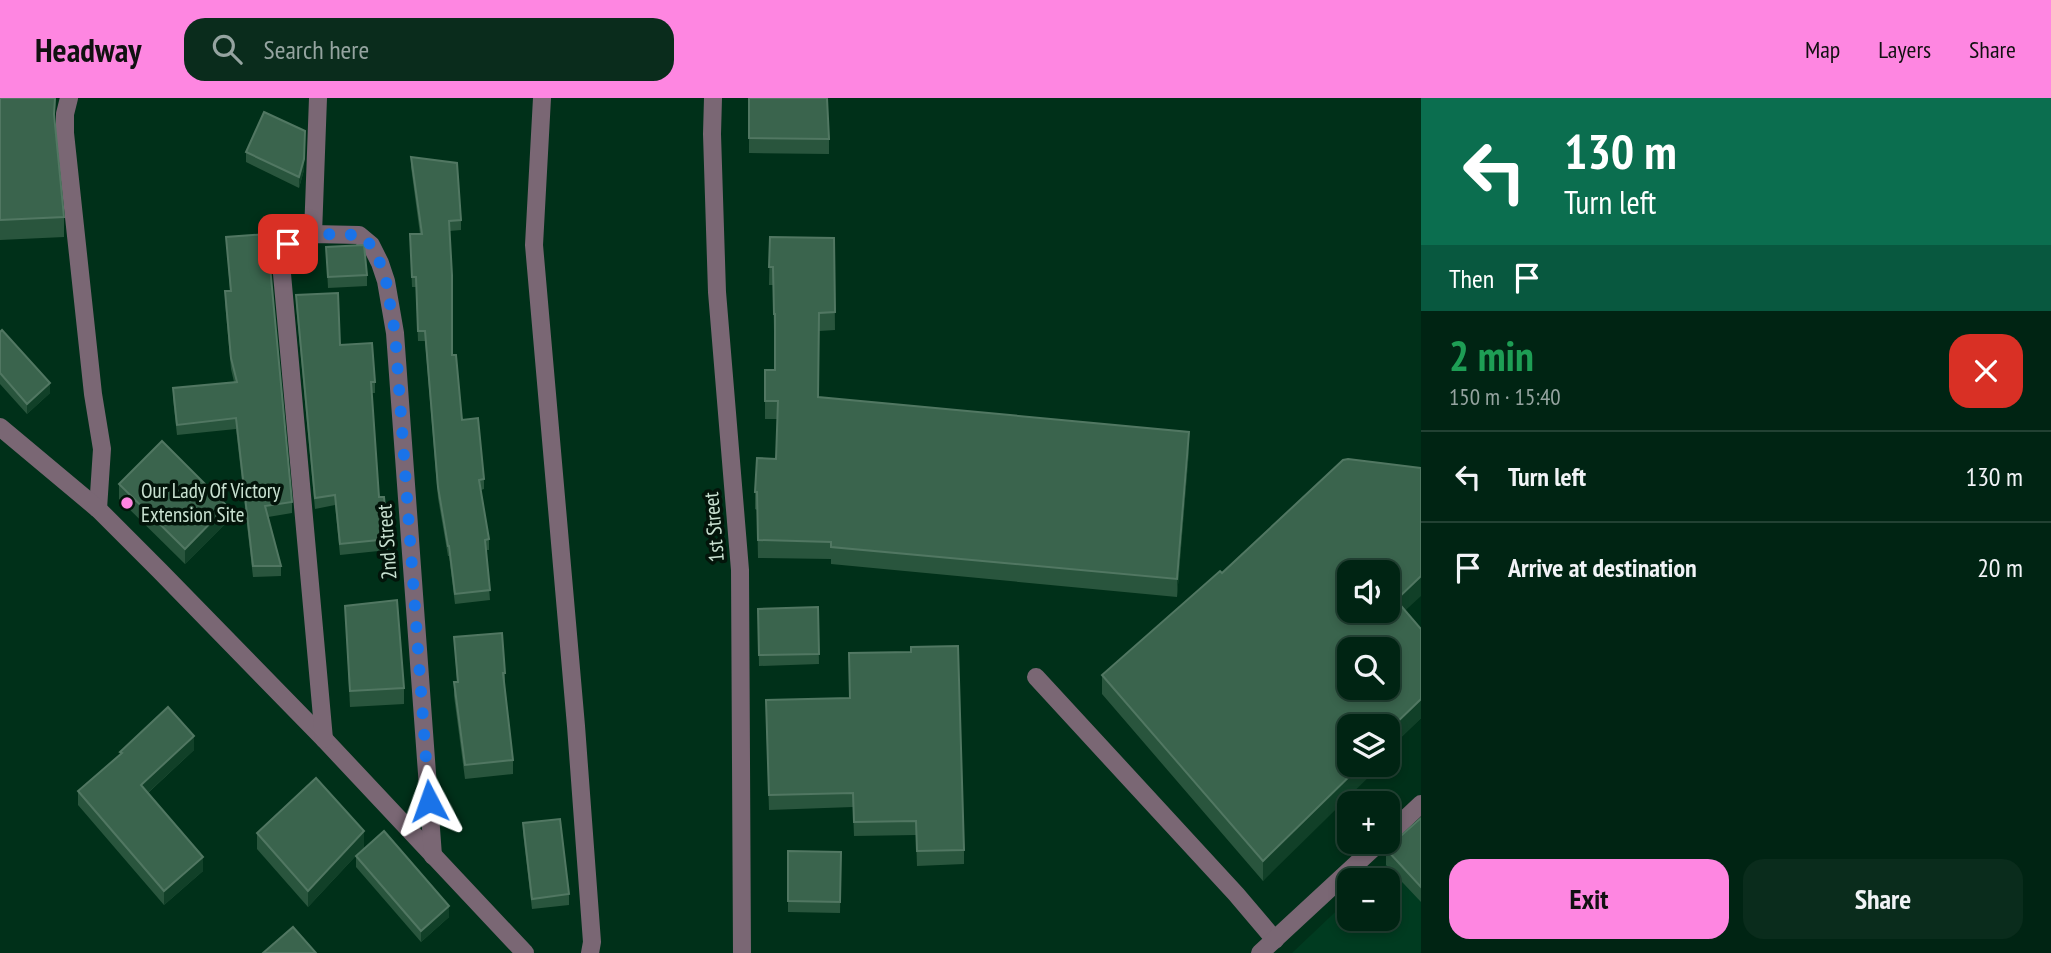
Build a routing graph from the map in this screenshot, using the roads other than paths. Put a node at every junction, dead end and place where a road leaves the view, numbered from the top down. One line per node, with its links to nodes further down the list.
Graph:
1 (69, 98): 7 (street)
2 (318, 98): 5 (street)
3 (542, 98): 16 (street)
4 (713, 98): 17 (street, 1st Street)
5 (313, 234): 9 (street); 13 (street, 2nd Street)
6 (0, 427): 7 (street)
7 (98, 509): 9 (street)
8 (1036, 677): 14 (street)
9 (324, 739): 13 (street)
10 (1421, 804): 11 (street)
11 (1400, 824)
12 (1367, 854): 14 (street)
13 (433, 856): 15 (street)
14 (1275, 940): 18 (street)
15 (525, 953)
16 (590, 953)
17 (742, 953)
18 (1260, 953)

